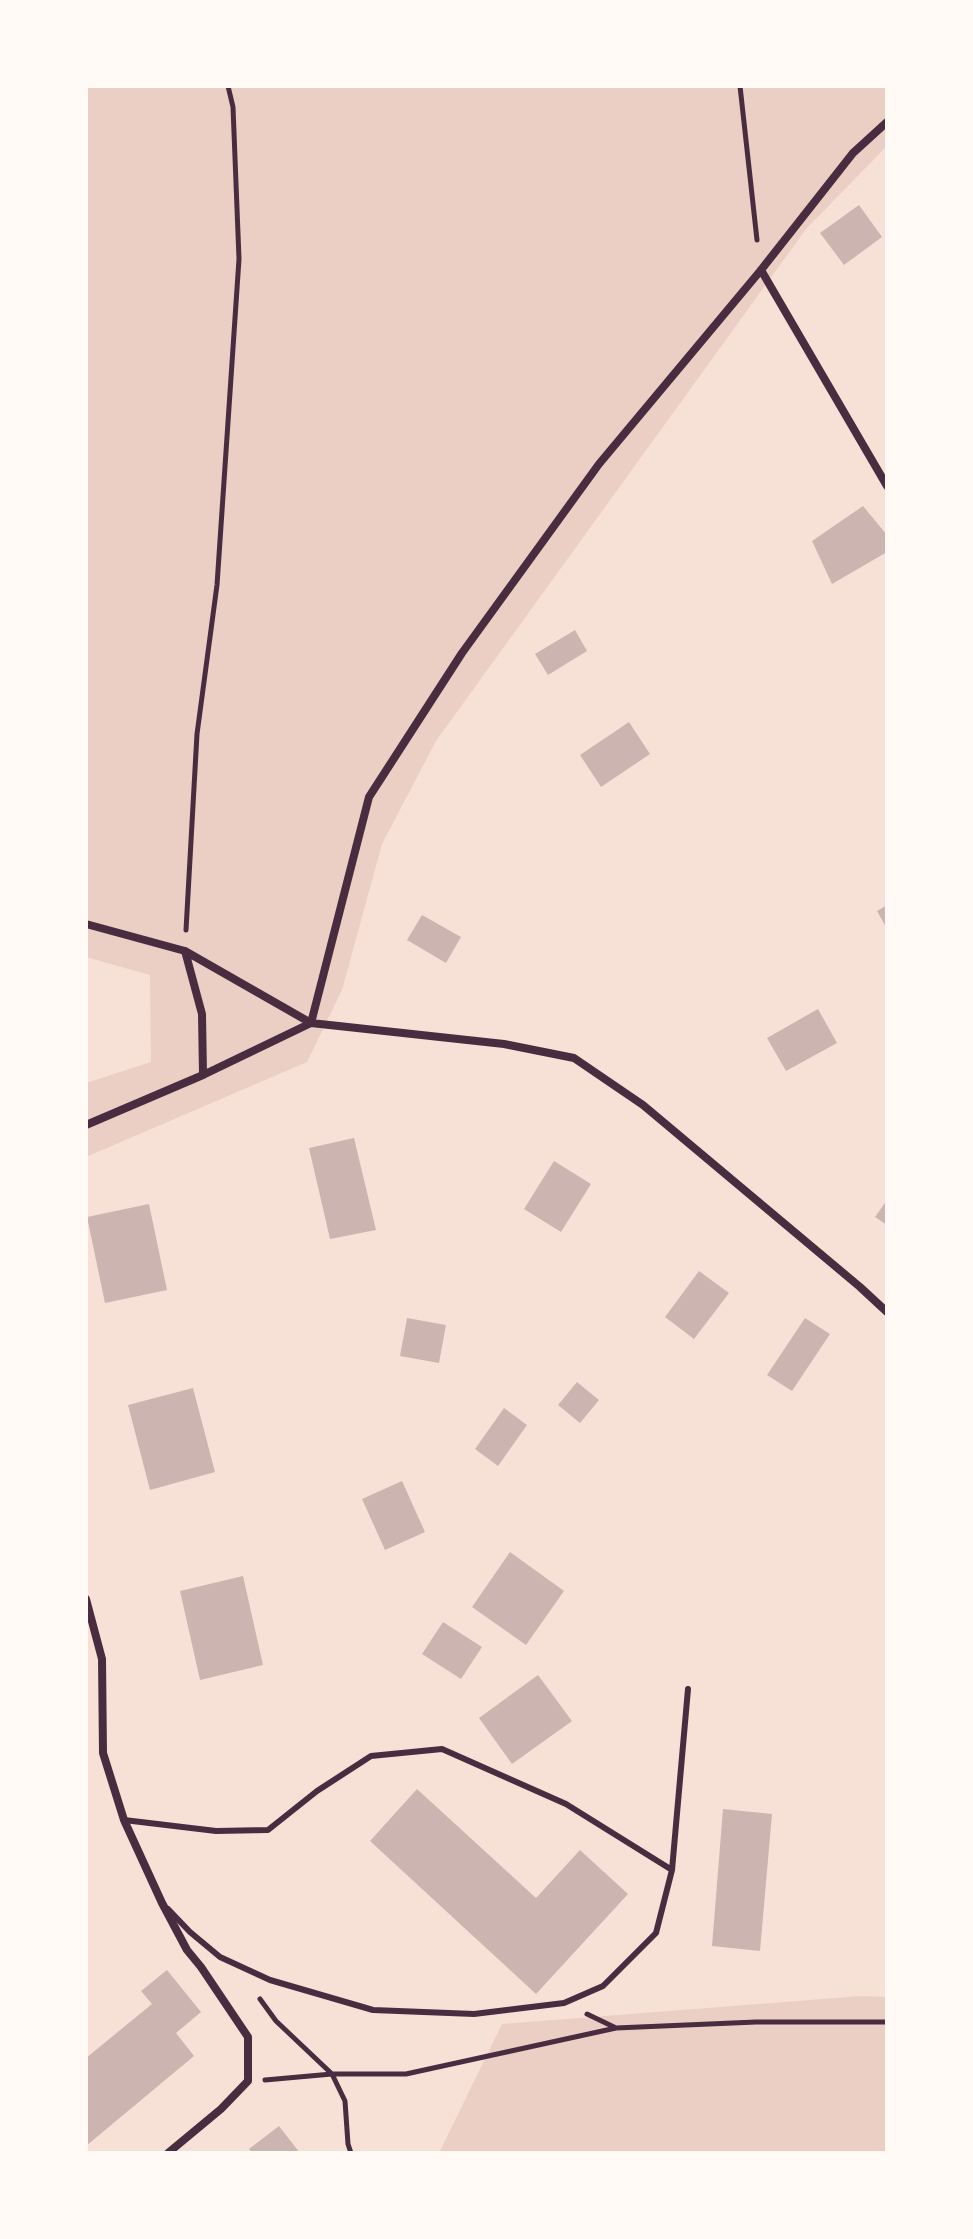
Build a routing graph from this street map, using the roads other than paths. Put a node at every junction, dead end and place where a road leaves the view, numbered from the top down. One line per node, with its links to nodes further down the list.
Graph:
1 (887, 122): 2 (street)
2 (761, 270): 3 (street); 6 (street)
3 (887, 486)
4 (86, 924): 5 (street)
5 (185, 951): 6 (street); 7 (street)
6 (311, 1023): 7 (street); 9 (street)
7 (203, 1075): 8 (street)
8 (86, 1125)
9 (887, 1312)
10 (86, 1599): 12 (street)
11 (688, 1689): 13 (lane)
12 (124, 1820): 13 (lane); 14 (street)
13 (672, 1870): 14 (lane)
14 (162, 1903): 15 (street)
15 (168, 2153)

